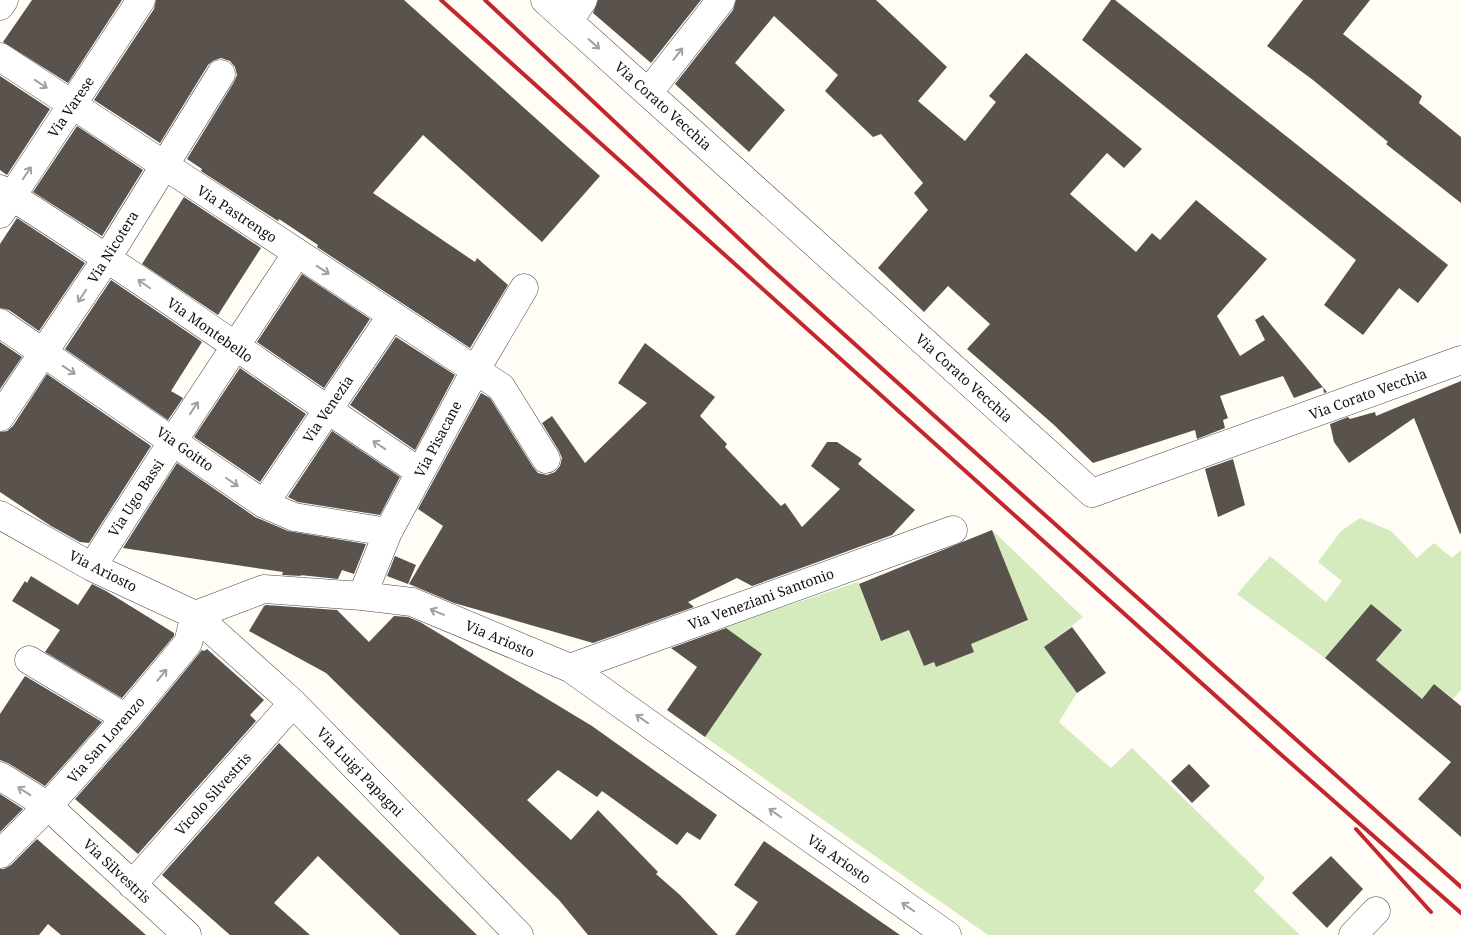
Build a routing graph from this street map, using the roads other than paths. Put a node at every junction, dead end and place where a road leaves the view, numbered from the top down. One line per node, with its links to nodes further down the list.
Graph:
1 (4, 0): 5 (street)
2 (141, 0): 10 (street, Via Varese)
3 (545, 0): 6 (street, Via Corato Vecchia)
4 (721, 0): 9 (street, one-way to 4)
5 (0, 6)
6 (576, 11): 9 (street, Via Corato Vecchia, one-way to 9)
7 (0, 57): 10 (street, Via Pastrengo, one-way to 10)
8 (221, 74): 11 (street, Via Nicotera)
9 (648, 93): 20 (street, Via Corato Vecchia)
10 (72, 106): 11 (street, Via Pastrengo); 12 (street, Via Varese, one-way to 10)
11 (164, 166): 13 (street, Via Pastrengo); 14 (street, Via Nicotera)
12 (4, 200): 14 (street, Via Montebello)
13 (297, 253): 16 (street, Via Pastrengo, one-way to 16); 18 (street, Via Ugo Bassi)
14 (107, 258): 18 (street, Via Montebello, one-way to 14); 19 (street, Via Nicotera, one-way to 19)
15 (524, 288): 21 (street, Via Pisacane)
16 (392, 315): 21 (street, Via Pastrengo); 22 (street, Via Venezia)
17 (0, 323): 19 (street, Via Goitto)
18 (234, 347): 22 (street, Via Montebello); 24 (street, Via Ugo Bassi, one-way to 18)
19 (44, 353): 23 (street, Via Nicotera); 24 (street, Via Goitto, one-way to 24)
20 (1461, 360)
21 (475, 371): 25 (street, Via Pastrengo); 26 (street, Via Pisacane)
22 (328, 410): 26 (street, Via Montebello, one-way to 22); 27 (street, Via Venezia)
23 (0, 417)
24 (172, 441): 27 (street, Via Goitto, one-way to 27); 31 (street, Via Ugo Bassi)
25 (546, 459)
26 (420, 472): 30 (street, Via Pisacane)
27 (264, 504): 30 (street, Via Goitto)
28 (0, 515): 31 (street, Via Ariosto)
29 (953, 530): 35 (street, Via Veneziani Santonio)
30 (388, 532): 32 (street, Via Pisacane)
31 (92, 567): 33 (street, Via Ariosto)
32 (362, 596): 33 (street, Via Ariosto); 35 (street, Via Ariosto, one-way to 32)
33 (195, 615): 36 (street, Via Luigi Papagni); 37 (street, Via San Lorenzo, one-way to 33)
34 (29, 660): 37 (street)
35 (570, 668): 45 (street, Via Ariosto, one-way to 35)
36 (294, 703): 41 (street, Vicolo Silvestris); 44 (street, Via Luigi Papagni)
37 (126, 718): 39 (street, Via San Lorenzo)
38 (0, 776): 39 (street, Via Silvestris, one-way to 38)
39 (48, 806): 40 (street, Via San Lorenzo); 41 (street, Via Silvestris)
40 (0, 854)
41 (132, 885): 43 (street, Via Silvestris)
42 (1376, 911): 46 (street)
43 (187, 935)
44 (519, 935)
45 (947, 935)
46 (1352, 935)

